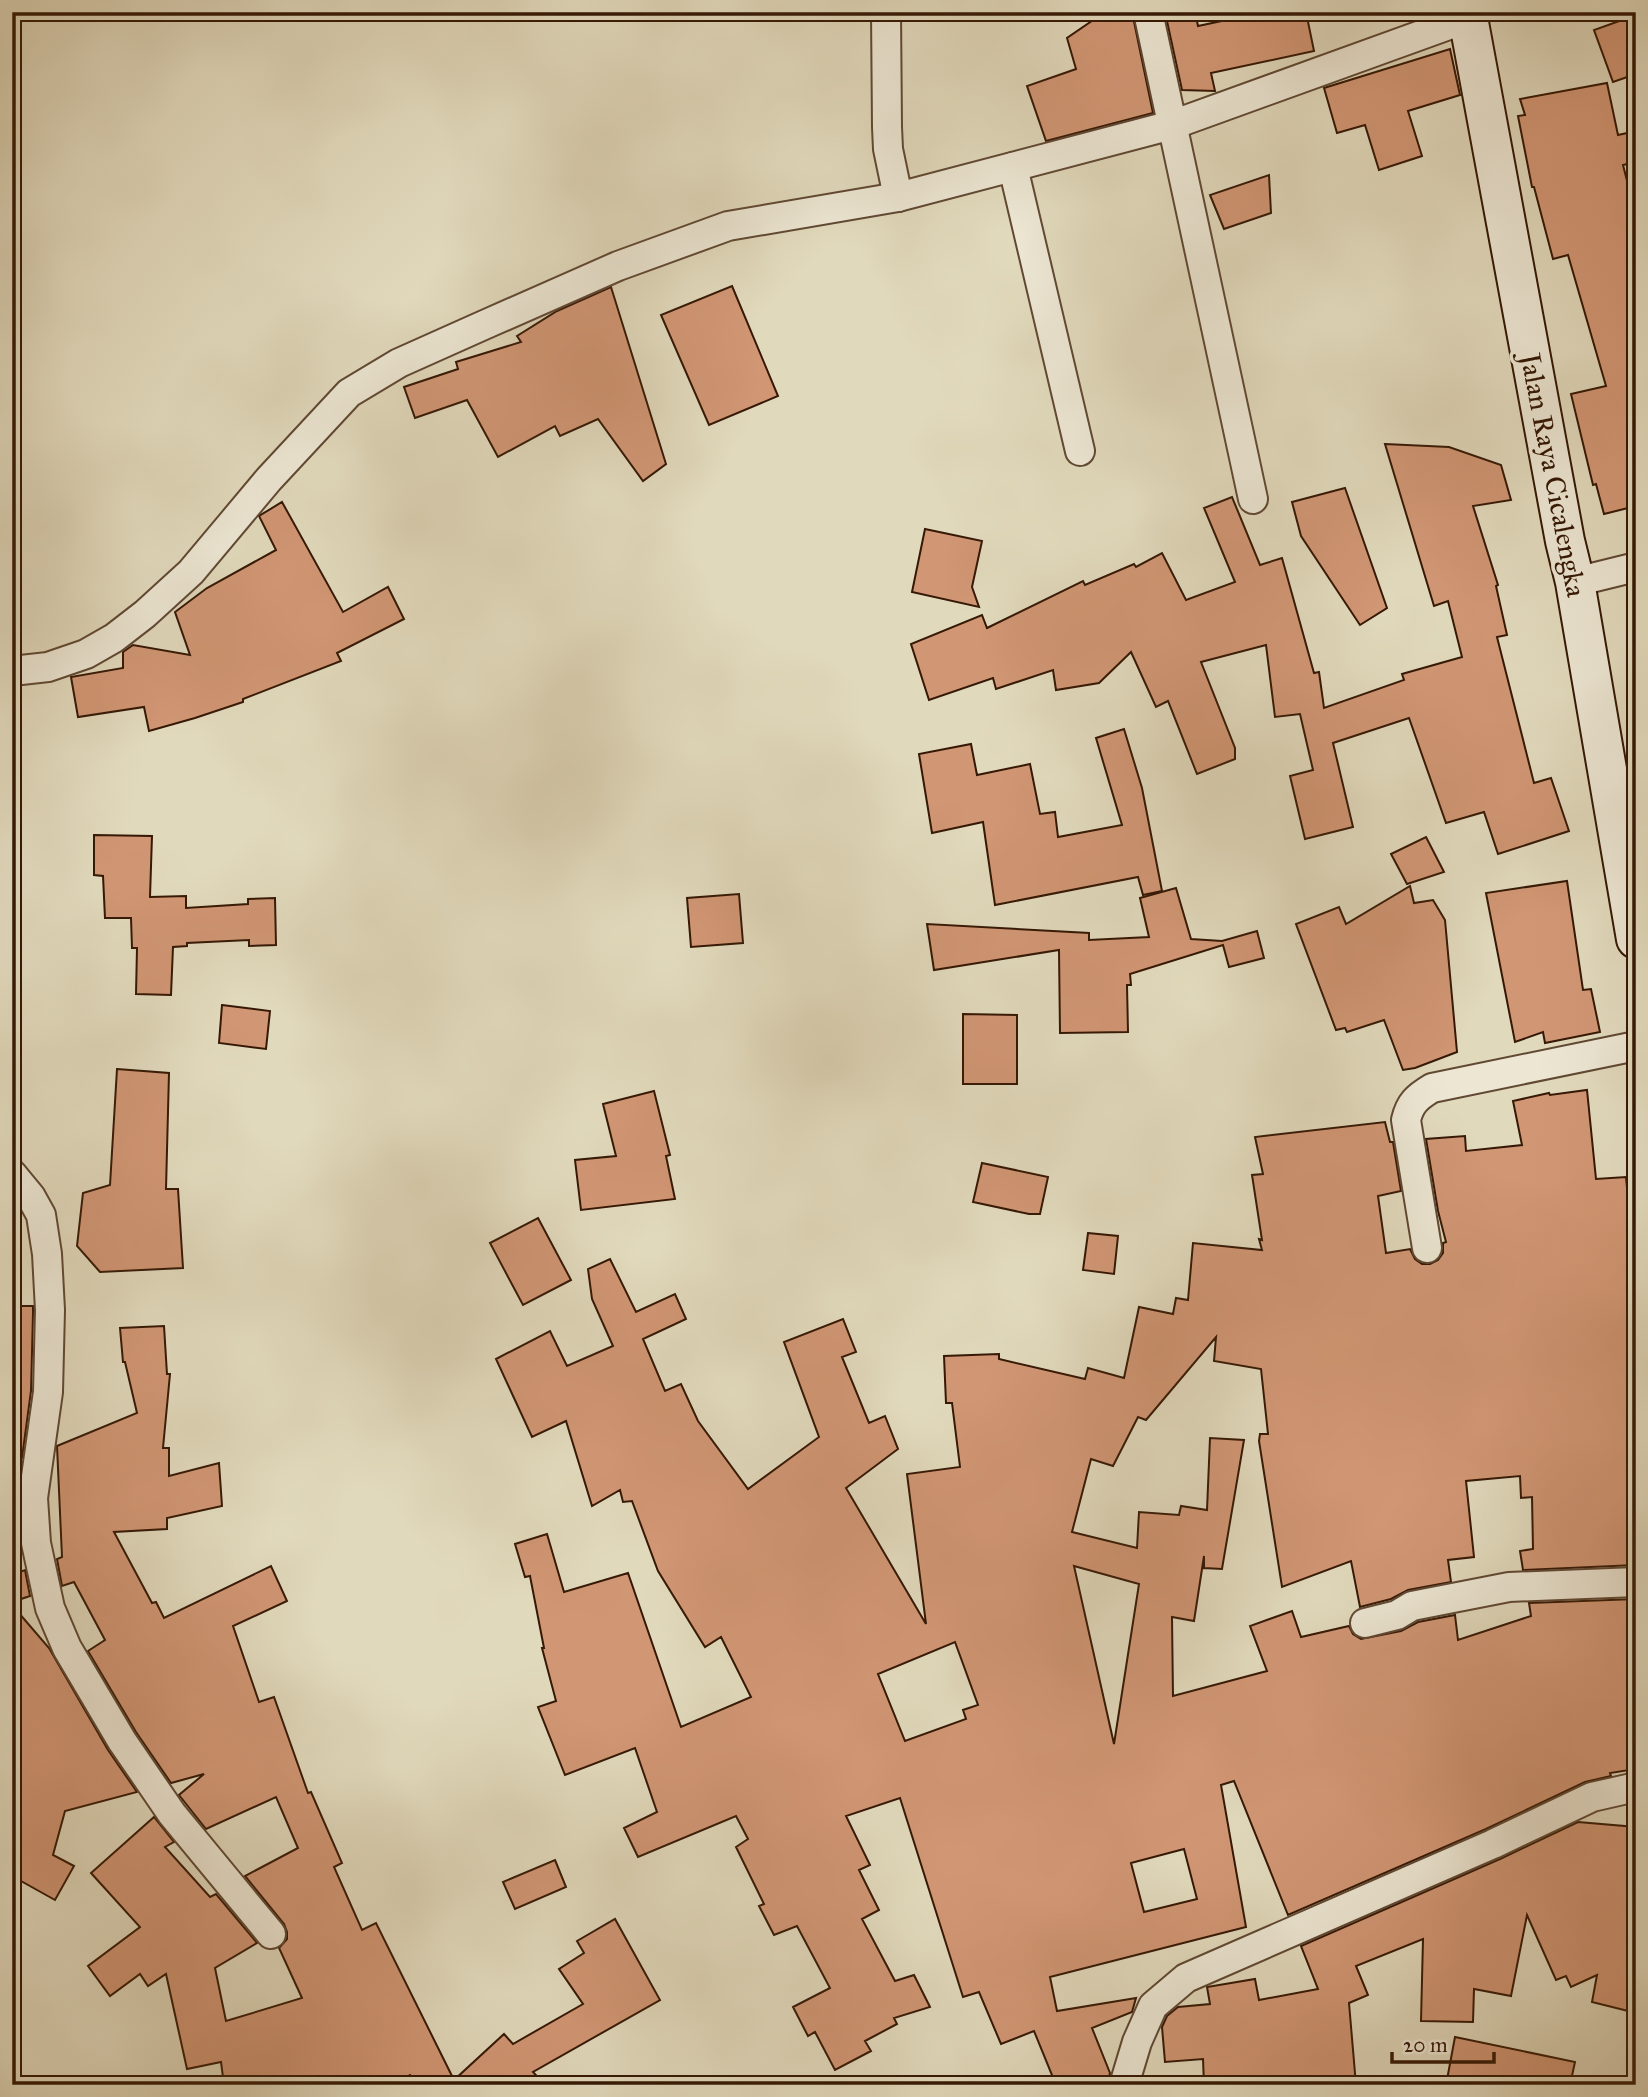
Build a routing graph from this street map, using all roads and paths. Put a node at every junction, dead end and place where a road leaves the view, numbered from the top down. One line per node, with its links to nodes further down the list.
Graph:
1 (886, 12): 6 (street)
2 (1148, 12): 4 (street)
3 (1467, 15): 4 (street); 10 (main road, Jalan Raya Cicalengka)
4 (1172, 125): 5 (street); 8 (street)
5 (1013, 167): 6 (street); 7 (street)
6 (898, 197): 11 (street)
7 (1080, 451)
8 (1253, 499)
9 (1636, 567): 10 (street)
10 (1575, 582): 12 (main road, Jalan Raya Cicalengka)
11 (12, 671)
12 (1636, 939)
13 (1636, 1046): 15 (street)
14 (12, 1174): 19 (street)
15 (1427, 1248)
16 (1636, 1582): 17 (street)
17 (1365, 1623)
18 (1636, 1787): 20 (street)
19 (271, 1934)
20 (1124, 2085)

